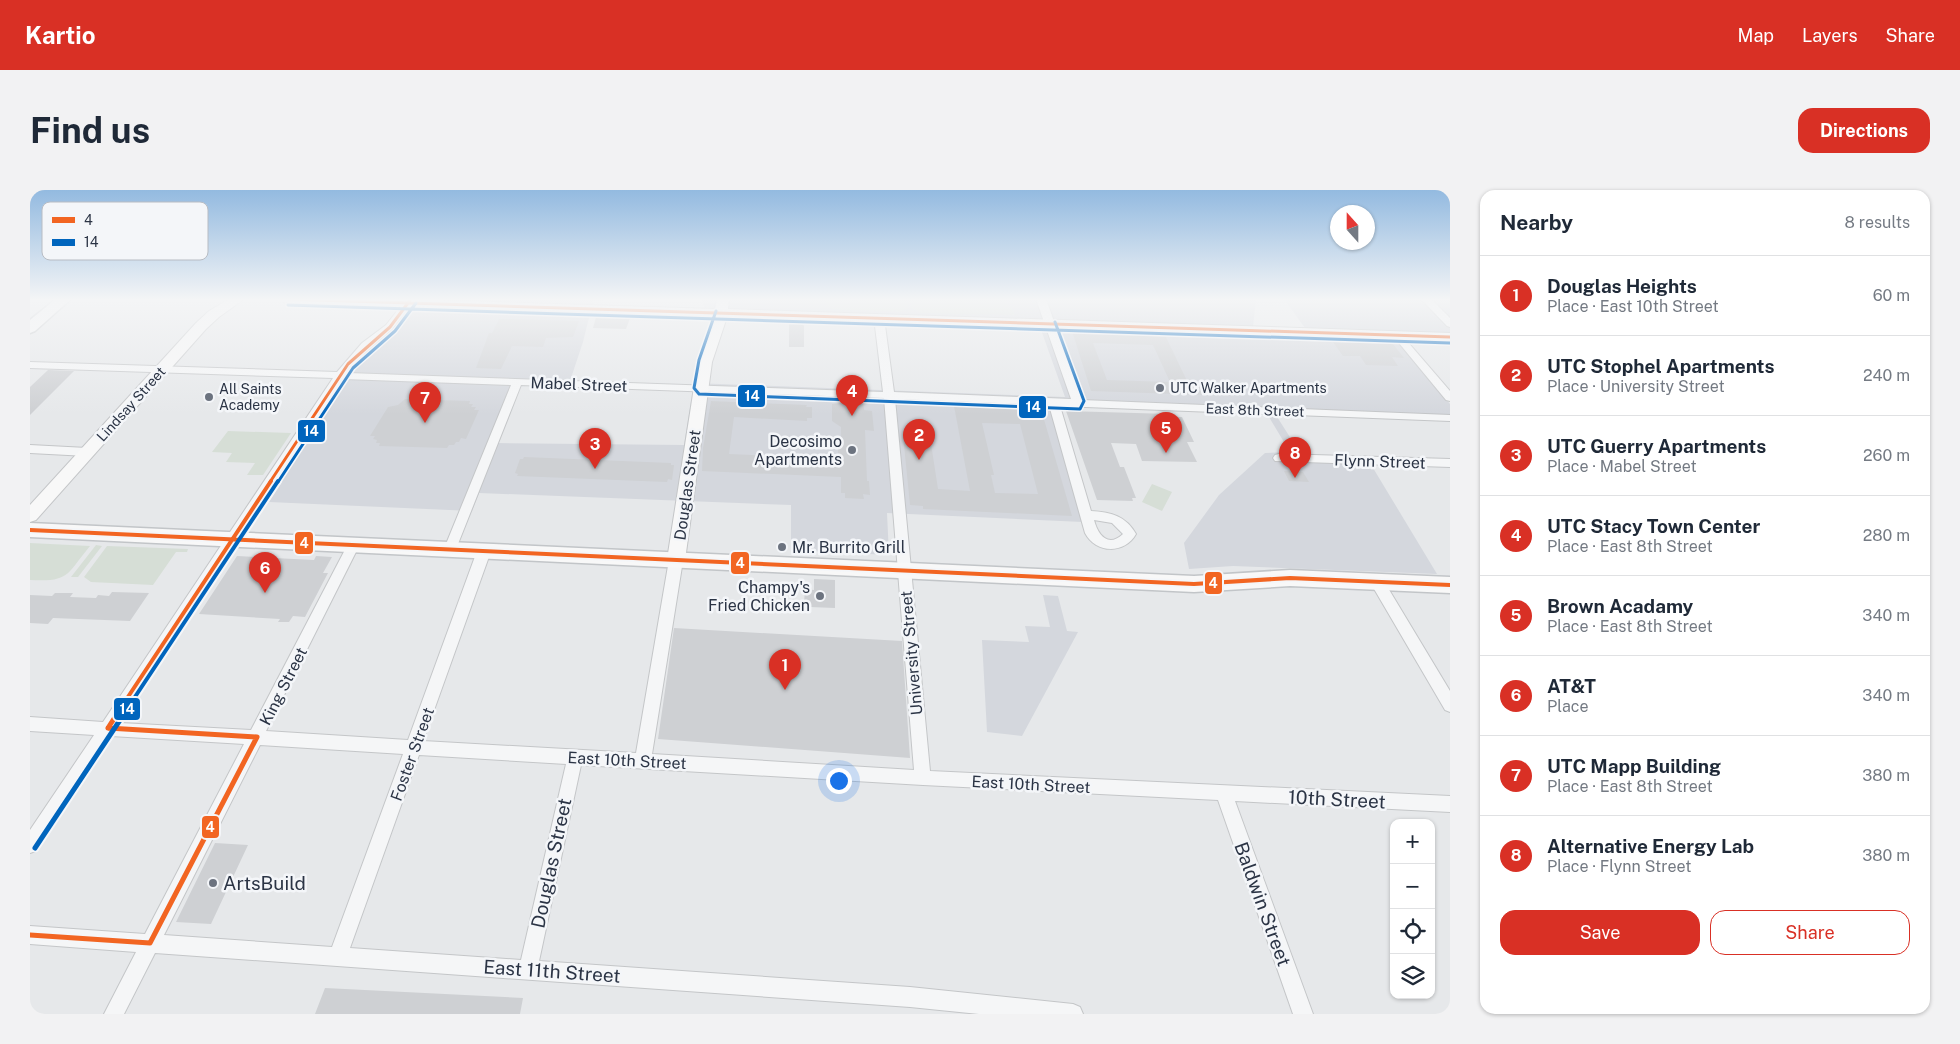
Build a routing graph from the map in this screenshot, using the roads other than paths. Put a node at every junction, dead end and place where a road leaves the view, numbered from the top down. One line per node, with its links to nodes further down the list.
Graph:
1 (192, 337): 8 (street, Lindsay Street)
2 (377, 337): 9 (street)
3 (714, 337): 11 (main road, Douglas Street)
4 (881, 337): 12 (street, University Street)
5 (1054, 337): 15 (street)
6 (1399, 337): 13 (street)
7 (30, 365): 8 (street)
8 (163, 369): 9 (street); 18 (main road, Lindsay Street)
9 (340, 377): 10 (street); 24 (street)
10 (517, 382): 11 (street, Mabel Street); 26 (street, Mabel Street)
11 (700, 388): 12 (street, East 8th Street); 28 (main road, Douglas Street)
12 (889, 396): 14 (street, East 8th Street); 29 (street, University Street)
13 (1450, 398)
14 (1054, 402): 15 (street, East 8th Street); 21 (street)
15 (1078, 403): 16 (street, East 8th Street)
16 (1450, 418)
17 (30, 449): 18 (street)
18 (88, 452): 22 (main road, Lindsay Street)
19 (1280, 458): 20 (street, Flynn Street)
20 (1450, 463)
21 (1086, 514)
22 (30, 516)
23 (30, 530): 24 (main road)
24 (234, 538): 25 (main road); 34 (street)
25 (354, 544): 26 (main road); 35 (street, King Street)
26 (450, 549): 27 (main road)
27 (484, 551): 28 (main road); 36 (street, Foster Street)
28 (676, 560): 29 (main road); 38 (street, Douglas Street)
29 (903, 572): 30 (main road); 39 (street, University Street)
30 (1377, 582): 31 (main road); 32 (street)
31 (1450, 585)
32 (1450, 705)
33 (30, 724): 34 (street, East 10th Street)
34 (108, 728): 35 (street, East 10th Street); 42 (street)
35 (257, 737): 36 (street, East 10th Street); 44 (street, King Street)
36 (414, 747): 37 (street, East 10th Street); 45 (street, Foster Street)
37 (575, 757): 38 (street, East 10th Street); 46 (street, Douglas Street)
38 (643, 761): 39 (street, East 10th Street)
39 (923, 778): 40 (street, East 10th Street)
40 (1224, 793): 41 (street, 10th Street); 49 (street, Baldwin Street)
41 (1450, 804)
42 (30, 845)
43 (30, 934): 44 (street, East 11th Street)
44 (150, 943): 45 (street, East 11th Street); 47 (street, King Street)
45 (338, 956): 46 (street, East 11th Street)
46 (528, 970): 48 (street, East 11th Street)
47 (114, 1014)
48 (1072, 1014)
49 (1303, 1014)

